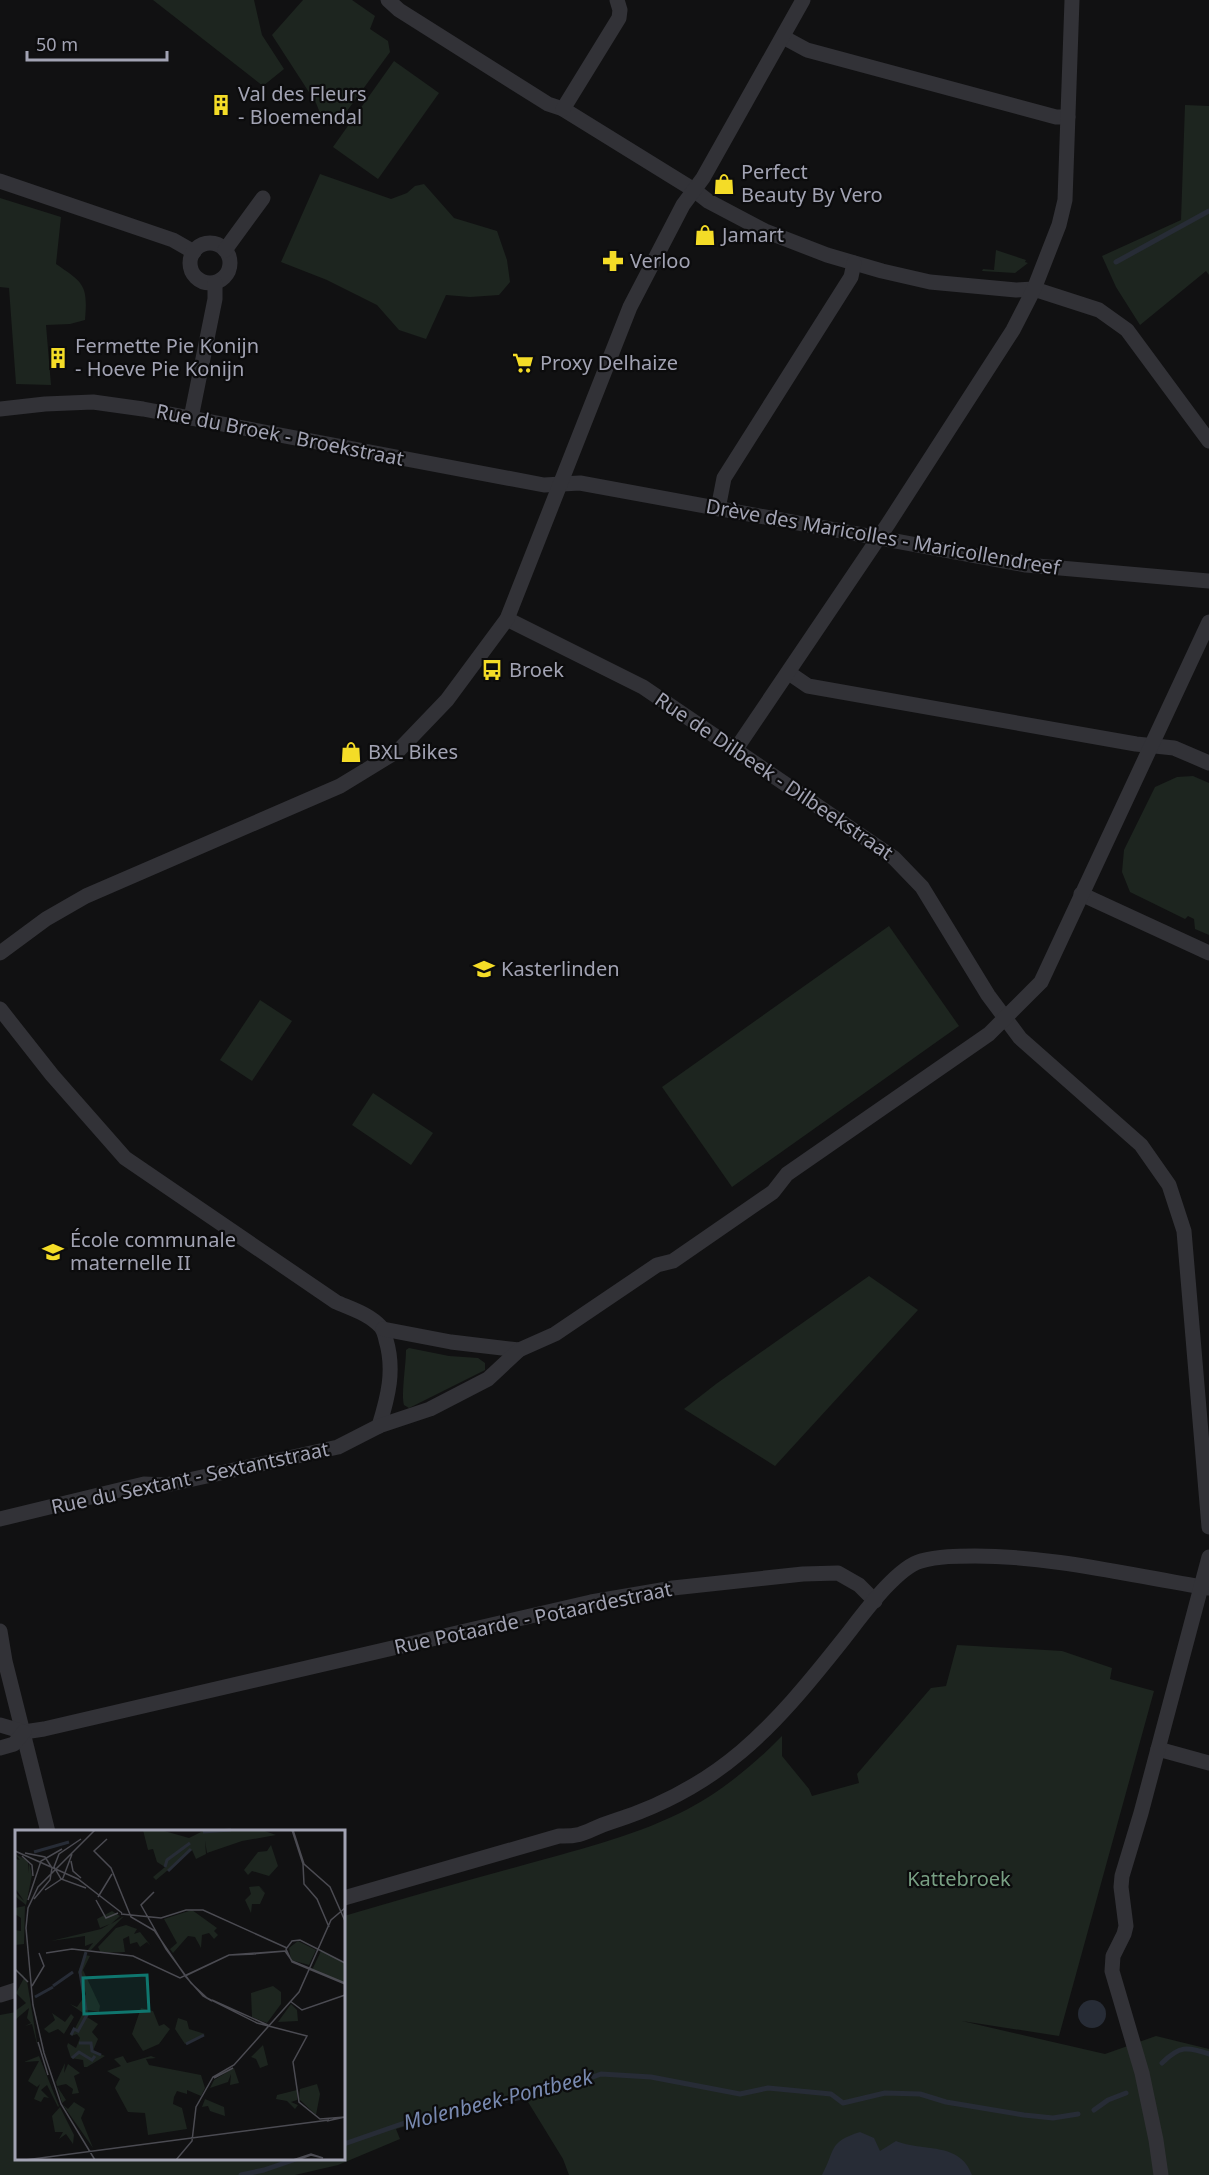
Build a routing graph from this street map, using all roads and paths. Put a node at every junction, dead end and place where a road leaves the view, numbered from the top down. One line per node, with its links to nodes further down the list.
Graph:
1 (617, 0): 6 (street)
2 (802, 0): 5 (street)
3 (1072, 0): 7 (street)
4 (390, 1): 6 (street)
5 (783, 37): 7 (street); 9 (street)
6 (563, 109): 9 (street)
7 (1068, 117): 15 (street)
8 (0, 181): 12 (street)
9 (694, 190): 13 (street); 19 (street)
10 (263, 198): 11 (street)
11 (225, 250): 12 (street); 14 (street)
12 (194, 252): 14 (street)
13 (854, 263): 15 (street); 20 (street)
14 (215, 283): 17 (street)
15 (1034, 290): 18 (street); 21 (street)
16 (0, 410): 17 (street, Rue du Broek - Broekstraat)
17 (191, 418): 19 (street, Rue du Broek - Broekstraat)
18 (1209, 441)
19 (559, 484): 20 (street, Drève des Maricolles - Maricollendreef); 23 (street)
20 (718, 509): 21 (street, Drève des Maricolles - Maricollendreef)
21 (879, 537): 22 (street, Drève des Maricolles - Maricollendreef); 25 (street)
22 (1209, 581)
23 (507, 619): 27 (street, Rue de Dilbeek - Dilbeekstraat); 31 (street)
24 (1209, 622): 26 (street)
25 (789, 673): 26 (street); 27 (street)
26 (1151, 746): 28 (street); 29 (street)
27 (736, 749): 33 (street, Rue de Dilbeek - Dilbeekstraat)
28 (1209, 763)
29 (1081, 894): 30 (street); 33 (street)
30 (1209, 952)
31 (0, 953)
32 (0, 1009): 34 (street)
33 (1005, 1019): 35 (street); 38 (street, Rue de Dilbeek - Dilbeekstraat)
34 (383, 1329): 35 (street); 36 (street)
35 (519, 1350): 36 (street, Rue du Sextant - Sextantstraat)
36 (379, 1426): 37 (street, Rue du Sextant - Sextantstraat)
37 (0, 1519)
38 (1209, 1527)
39 (1209, 1557): 40 (street)
40 (1205, 1587): 41 (street); 47 (street)
41 (875, 1601): 45 (street, Rue Potaarde - Potaardestraat); 50 (street)
42 (0, 1631): 43 (street)
43 (2, 1661): 45 (street)
44 (0, 1725): 45 (street)
45 (24, 1732): 46 (street); 49 (street)
46 (0, 1748)
47 (1158, 1749): 48 (street); 53 (street)
48 (1209, 1763)
49 (48, 1830)
50 (345, 1898)
51 (15, 1990): 52 (street)
52 (0, 1995)
53 (1161, 2175)

